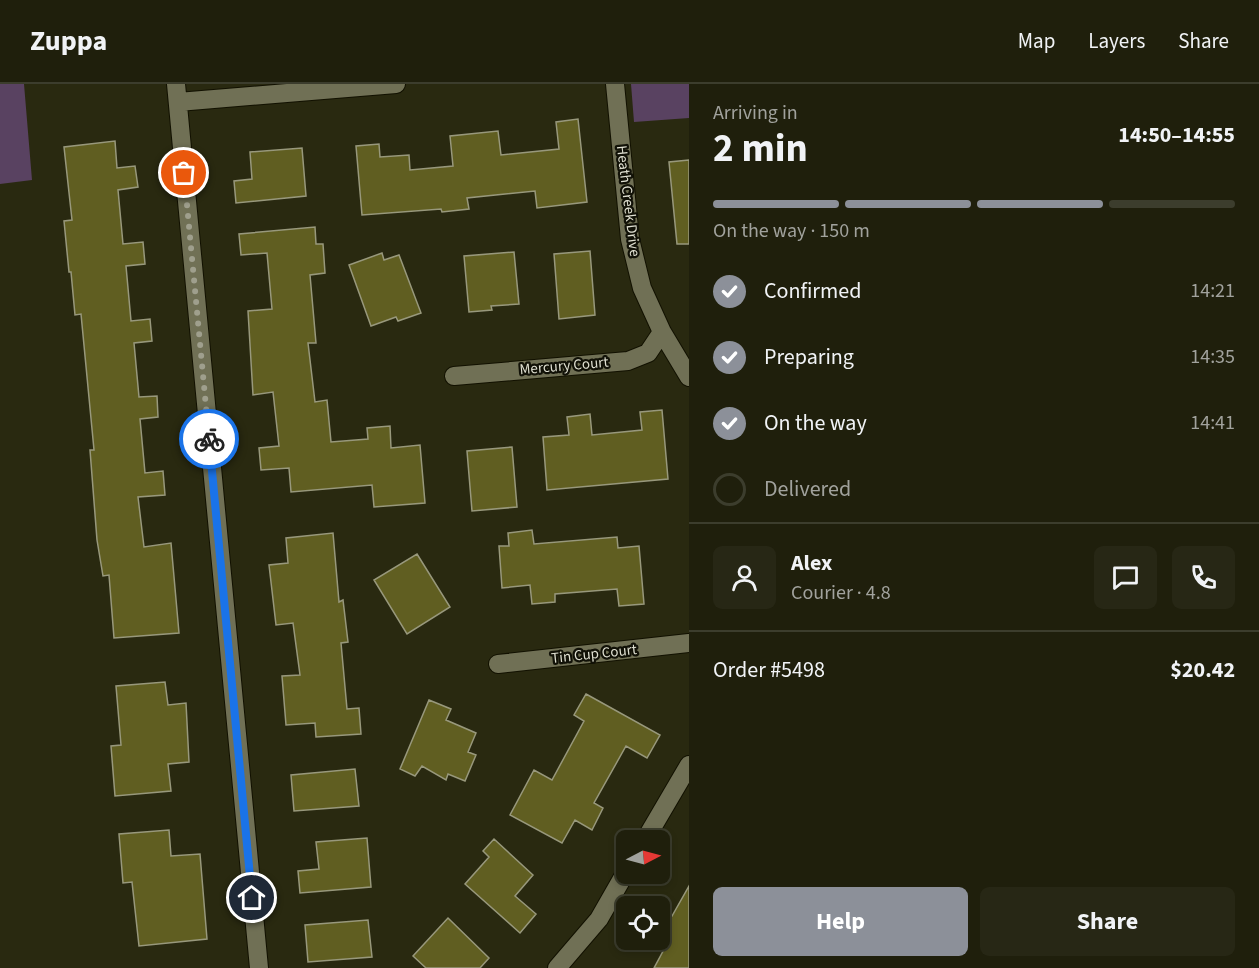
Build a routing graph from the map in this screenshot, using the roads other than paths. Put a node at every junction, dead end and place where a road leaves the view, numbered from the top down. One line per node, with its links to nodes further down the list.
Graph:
1 (176, 84): 4 (street)
2 (396, 84): 4 (street)
3 (615, 84): 5 (street, Heath Creek Drive)
4 (178, 102): 13 (street)
5 (662, 332): 6 (street, Mercury Court); 7 (street, Heath Creek Drive)
6 (454, 376)
7 (689, 377)
8 (689, 643): 9 (street, Tin Cup Court)
9 (498, 664)
10 (689, 765): 11 (street)
11 (651, 830)
12 (619, 884): 14 (street)
13 (259, 968)
14 (557, 968)

